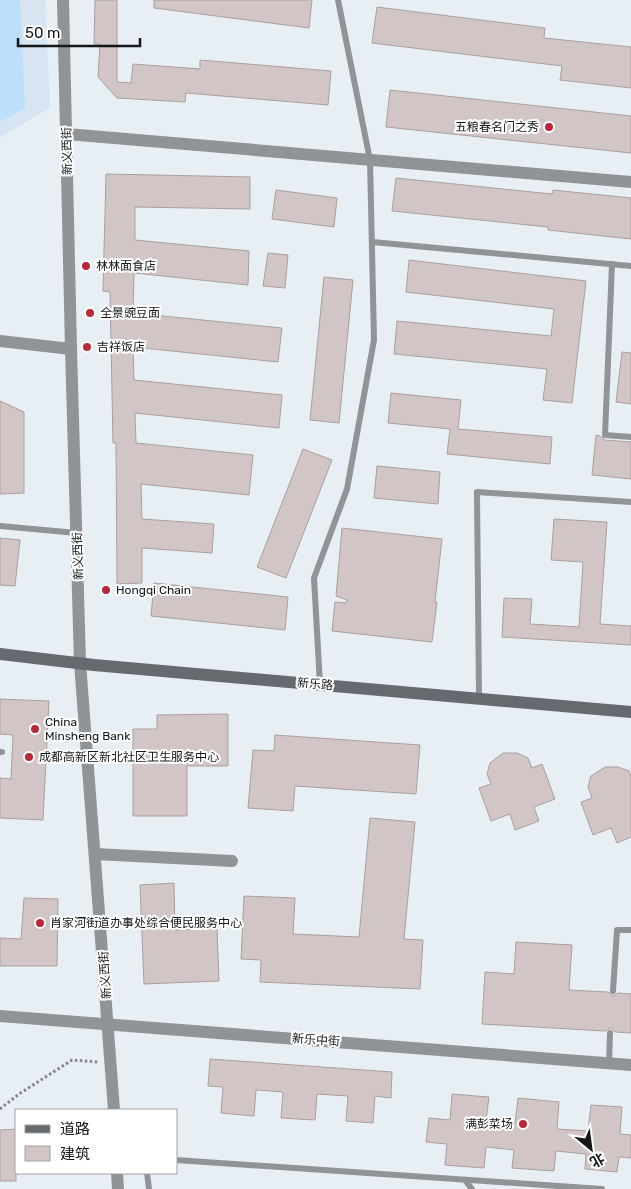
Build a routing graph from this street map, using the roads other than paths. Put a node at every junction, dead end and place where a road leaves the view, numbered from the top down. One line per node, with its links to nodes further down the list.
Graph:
1 (63, 0): 3 (street, 新义西街)
2 (338, 0): 4 (lane)
3 (67, 134): 4 (street); 10 (street, 新义西街)
4 (370, 160): 5 (street); 6 (lane)
5 (631, 182)
6 (372, 242): 7 (lane); 17 (lane)
7 (612, 264): 8 (lane); 11 (lane)
8 (631, 266)
9 (0, 341): 10 (street)
10 (70, 349): 14 (street, 新义西街)
11 (631, 437)
12 (631, 502): 18 (lane)
13 (0, 526): 14 (lane)
14 (77, 533): 16 (street, 新义西街)
15 (0, 654): 16 (street, 新乐路)
16 (80, 663): 17 (street, 新乐路); 20 (street, 新义西街)
17 (320, 685): 18 (street, 新乐路)
18 (479, 699): 19 (street, 新乐路)
19 (631, 712)
20 (95, 854): 21 (street); 25 (street, 新义西街)
21 (232, 861)
22 (631, 930): 23 (lane)
23 (613, 991)
24 (0, 1016): 25 (street, 新乐中街)
25 (108, 1024): 27 (street, 新乐中街); 29 (street, 新义西街)
26 (610, 1033): 27 (lane)
27 (609, 1062): 28 (street, 新乐中街)
28 (631, 1065)
29 (114, 1109)
30 (178, 1160): 33 (lane)
31 (117, 1174): 34 (street)
32 (147, 1174): 35 (lane)
33 (465, 1180): 36 (lane); 37 (lane)
34 (118, 1189)
35 (149, 1189)
36 (472, 1189)
37 (602, 1189)

